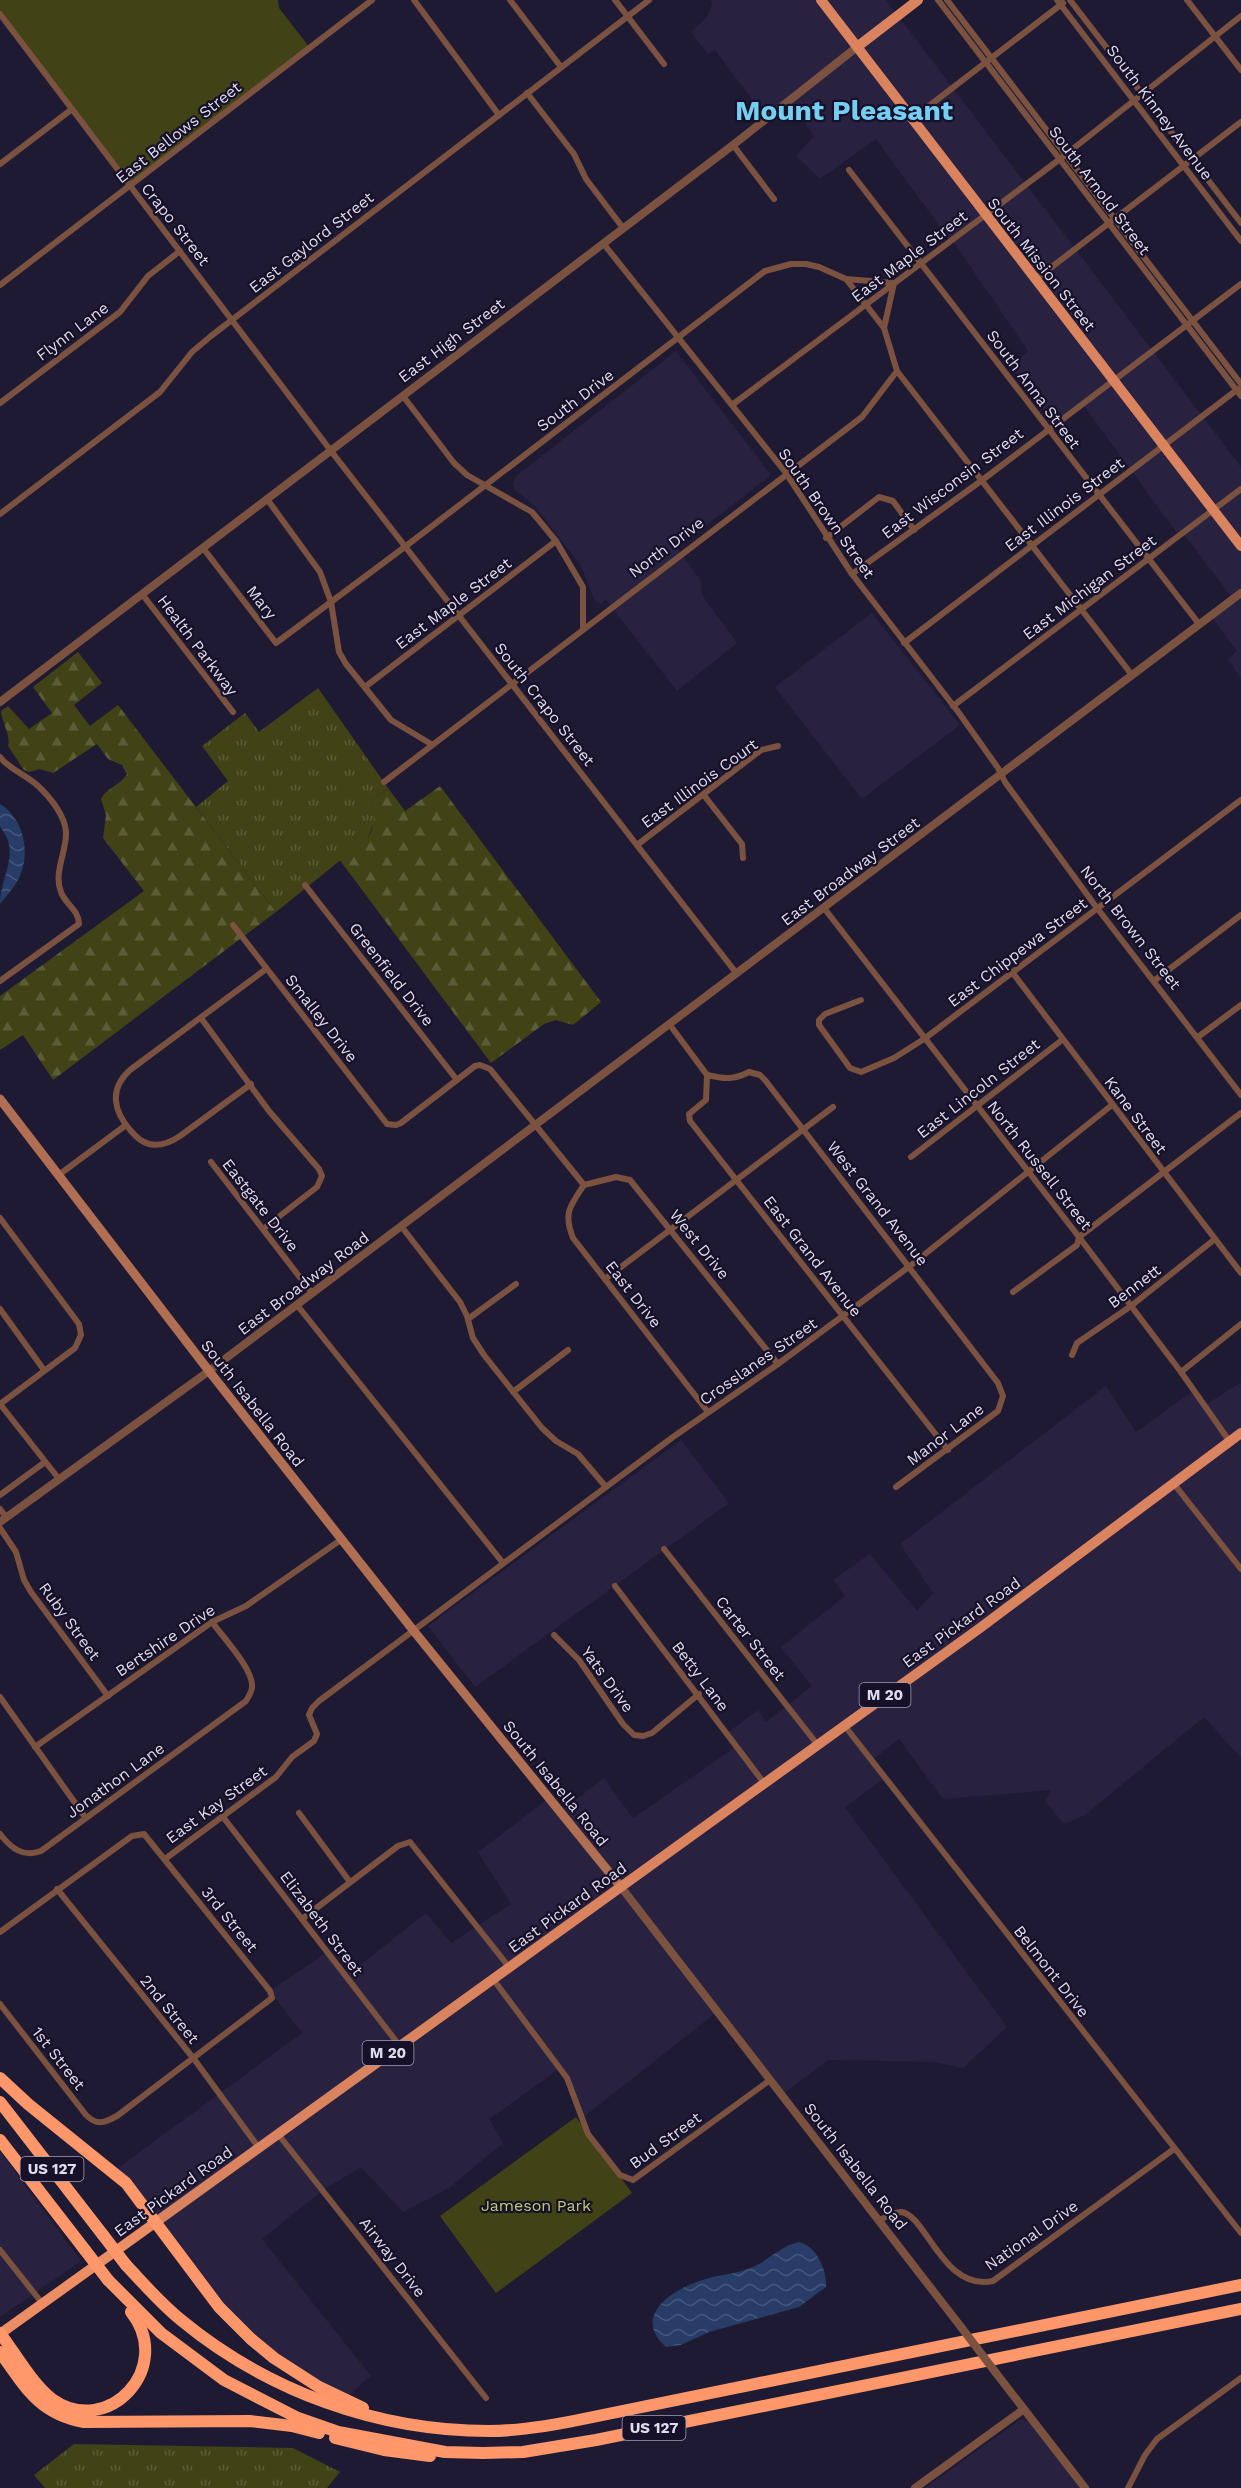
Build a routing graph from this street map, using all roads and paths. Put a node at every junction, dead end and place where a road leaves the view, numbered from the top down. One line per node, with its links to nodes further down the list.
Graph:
1 (372, 0): 35 (street, East Bellows Street)
2 (414, 0): 26 (street)
3 (510, 0): 20 (street)
4 (615, 0): 14 (street)
5 (649, 0): 14 (street, East Gaylord Street)
6 (821, 0): 17 (main road, South Mission Street)
7 (918, 0): 17 (main road, East High Street)
8 (938, 0): 18 (street, South Arnold Street)
9 (947, 0): 18 (street, South Arnold Street)
10 (1069, 0): 12 (street); 23 (street, South Kinney Avenue)
11 (1187, 0): 16 (street)
12 (1059, 3): 18 (street); 24 (street, South Kinney Avenue)
13 (0, 14): 25 (street, Crapo Street)
14 (628, 16): 19 (street); 20 (street, East Gaylord Street)
15 (1241, 16): 16 (street, East Maple Street)
16 (1214, 36): 21 (street); 23 (street, East Maple Street)
17 (857, 47): 27 (main road, South Mission Street); 29 (street, East High Street)
18 (989, 61): 27 (street); 30 (street, South Arnold Street)
19 (664, 64)
20 (561, 67): 22 (street, East Gaylord Street)
21 (1241, 70)
22 (527, 93): 26 (street, East Gaylord Street); 40 (street)
23 (1142, 95): 24 (street, East Maple Street); 31 (street, South Kinney Avenue)
24 (1134, 101): 30 (street, East Maple Street); 33 (street, South Kinney Avenue)
25 (72, 109): 32 (street); 35 (street, Crapo Street)
26 (499, 114): 51 (street, East Gaylord Street)
27 (912, 120): 37 (main road, South Mission Street)
28 (1241, 122): 31 (street)
29 (733, 145): 36 (street); 40 (street, East High Street)
30 (1063, 157): 37 (street, East Maple Street); 38 (street, South Arnold Street)
31 (1192, 159): 33 (street); 39 (street, South Kinney Avenue)
32 (0, 164)
33 (1184, 166): 38 (street); 41 (street, South Kinney Avenue)
34 (849, 170): 44 (street, South Anna Street)
35 (130, 186): 43 (street, Crapo Street); 49 (street, East Bellows Street)
36 (774, 199)
37 (986, 216): 44 (street, East Maple Street); 46 (main road, South Mission Street)
38 (1113, 222): 46 (street); 52 (street, South Arnold Street)
39 (1241, 223)
40 (623, 228): 42 (street, East High Street)
41 (1241, 241)
42 (603, 243): 54 (street, South Brown Street); 58 (street, East High Street)
43 (180, 251): 51 (street, Crapo Street); 59 (street, Flynn Lane)
44 (921, 264): 47 (street, East Maple Street); 61 (street, South Anna Street)
45 (846, 279): 47 (street); 50 (street, South Drive); 54 (street, South Drive)
46 (1036, 279): 56 (main road, South Mission Street)
47 (894, 283): 50 (street, East Maple Street); 53 (street)
48 (1241, 284): 52 (street, East Wisconsin Street)
49 (0, 285)
50 (867, 304): 53 (street); 60 (street, East Maple Street)
51 (232, 320): 63 (street, Crapo Street); 71 (street, East Gaylord Street)
52 (1190, 323): 56 (street, East Wisconsin Street); 57 (street, South Arnold Street)
53 (884, 328): 55 (street)
54 (680, 338): 60 (street, South Brown Street); 66 (street, South Drive)
55 (897, 371): 64 (street, North Drive); 65 (street)
56 (1113, 380): 61 (street, East Wisconsin Street); 62 (main road, South Mission Street)
57 (1240, 389): 62 (street, East Illinois Street)
58 (403, 396): 63 (street, East High Street); 66 (street)
59 (0, 403)
60 (732, 405): 64 (street, South Brown Street)
61 (1047, 429): 65 (street, East Wisconsin Street); 68 (street, South Anna Street)
62 (1164, 446): 68 (street, East Illinois Street); 70 (main road, South Mission Street)
63 (331, 451): 69 (street, East High Street); 76 (street, South Crapo Street)
64 (786, 473): 73 (street, South Brown Street); 88 (street, North Drive)
65 (981, 481): 72 (street, East Wisconsin Street); 75 (street)
66 (486, 485): 74 (street); 76 (street, South Drive)
67 (1241, 489): 70 (street, East Michigan Street)
68 (1098, 495): 75 (street, East Illinois Street); 79 (street, South Anna Street)
69 (267, 499): 78 (street, East High Street); 83 (street)
70 (1214, 510): 77 (main road, South Mission Street); 79 (street, East Michigan Street)
71 (0, 514)
72 (914, 530): 73 (street); 80 (street, East Wisconsin Street)
73 (826, 538): 80 (street, South Brown Street)
74 (556, 541): 85 (street, East Maple Street); 88 (street)
75 (1032, 545): 84 (street); 89 (street, East Illinois Street)
76 (406, 546): 83 (street, South Drive); 85 (street, South Crapo Street)
77 (1241, 546)
78 (203, 548): 82 (street, East High Street); 86 (street, Mary)
79 (1148, 560): 84 (street, East Michigan Street); 87 (street, South Anna Street)
80 (852, 574): 89 (street, South Brown Street)
81 (1241, 593): 87 (street, East Broadway Street)
82 (142, 594): 93 (street, East High Street); 95 (street, Health Parkway)
83 (331, 602): 86 (street, South Drive); 92 (street)
84 (1082, 609): 90 (street); 94 (street, East Michigan Street)
85 (460, 615): 91 (street, South Crapo Street); 92 (street, East Maple Street)
86 (306, 620)
87 (1199, 624): 90 (street, East Broadway Street)
88 (583, 628): 91 (street, North Drive)
89 (904, 643): 94 (street, South Brown Street)
90 (1132, 675): 99 (street, East Broadway Street)
91 (512, 684): 96 (street, North Drive); 103 (street, South Crapo Street)
92 (365, 687): 96 (street)
93 (0, 702)
94 (953, 706): 99 (street, South Brown Street)
95 (233, 712)
96 (431, 744): 100 (street, North Drive)
97 (778, 746): 101 (street, East Illinois Court)
98 (0, 757): 114 (street)
99 (1001, 774): 106 (street, East Broadway Street); 107 (street, North Brown Street)
100 (384, 782)
101 (704, 794): 103 (street, East Illinois Court); 104 (street)
102 (1241, 800): 107 (street, East Chippewa Street)
103 (637, 845): 112 (street, South Crapo Street)
104 (743, 858)
105 (305, 885): 123 (street, Greenfield Drive)
106 (824, 908): 112 (street, East Broadway Street); 120 (street, North Russell Street)
107 (1098, 909): 111 (street, East Chippewa Street); 113 (street, North Brown Street)
108 (1241, 915): 113 (street)
109 (233, 925): 110 (street, Smalley Drive)
110 (266, 969): 117 (street); 123 (street, Smalley Drive)
111 (1012, 972): 120 (street, East Chippewa Street); 121 (street, Kane Street)
112 (737, 974): 118 (street, East Broadway Street)
113 (1155, 980): 119 (street, North Brown Street)
114 (0, 981)
115 (861, 1000): 120 (street, East Chippewa Street)
116 (1241, 1005): 119 (street)
117 (201, 1018): 124 (street); 131 (street)
118 (670, 1025): 122 (street); 132 (street, East Broadway Street)
119 (1198, 1037): 125 (street, North Brown Street)
120 (924, 1039): 129 (street, North Russell Street)
121 (1062, 1040): 127 (street, Kane Street); 129 (street, East Lincoln Street)
122 (707, 1075): 133 (street, West Grand Avenue); 140 (street, East Grand Avenue)
123 (457, 1080): 132 (street)
124 (251, 1083): 131 (street); 144 (street)
125 (1241, 1095)
126 (0, 1099): 139 (main road, South Isabella Road)
127 (1112, 1105): 137 (street, Kane Street); 138 (street, Crosslanes Street)
128 (833, 1107): 133 (street)
129 (978, 1107): 134 (street, East Lincoln Street); 138 (street, North Russell Street)
130 (1241, 1113): 137 (street)
131 (126, 1125): 139 (street)
132 (535, 1126): 136 (street, East Broadway Street); 141 (street)
133 (803, 1130): 140 (street); 148 (street, West Grand Avenue)
134 (911, 1157)
135 (211, 1162): 144 (street, Eastgate Drive)
136 (475, 1171): 143 (street, East Broadway Road)
137 (1162, 1171): 146 (street); 147 (street, Kane Street)
138 (1028, 1172): 146 (street, North Russell Street); 148 (street, Crosslanes Street)
139 (60, 1174): 164 (main road, South Isabella Road)
140 (738, 1181): 145 (street); 157 (street, East Grand Avenue)
141 (584, 1185): 145 (street, West Drive); 150 (street, East Drive)
142 (0, 1218): 163 (street)
143 (401, 1226): 153 (street, East Broadway Road); 158 (street)
144 (263, 1229): 153 (street, Eastgate Drive)
145 (671, 1230): 150 (street); 162 (street, West Drive)
146 (1079, 1237): 152 (street); 155 (street, North Russell Street)
147 (1215, 1239): 149 (street, Kane Street); 155 (street, Bennett)
148 (910, 1266): 157 (street, Crosslanes Street); 167 (street, West Grand Avenue)
149 (1241, 1273)
150 (605, 1280): 168 (street, East Drive)
151 (516, 1284): 158 (street)
152 (1013, 1292)
153 (312, 1293): 154 (street, East Broadway Road)
154 (297, 1305): 164 (street, East Broadway Road); 183 (street)
155 (1131, 1306): 161 (street, Bennett); 165 (street, North Russell Street)
156 (0, 1309): 163 (street)
157 (843, 1316): 162 (street, Crosslanes Street); 171 (street, East Grand Avenue)
158 (468, 1319): 166 (street)
159 (1241, 1324): 165 (street)
160 (568, 1350): 166 (street)
161 (1072, 1355)
162 (778, 1364): 168 (street, Crosslanes Street)
163 (44, 1370): 172 (street)
164 (209, 1371): 173 (street, East Broadway Road); 181 (main road, South Isabella Road)
165 (1181, 1372): 170 (street, North Russell Street)
166 (513, 1392): 175 (street)
167 (1003, 1396): 171 (street, Manor Lane)
168 (708, 1412): 175 (street, Crosslanes Street)
169 (1241, 1433): 170 (main road, M 20)
170 (1230, 1442): 174 (main road, M 20)
171 (948, 1450): 176 (street, Manor Lane)
172 (45, 1462): 173 (street); 177 (street)
173 (59, 1479): 179 (street, East Broadway Road)
174 (1174, 1484): 184 (street); 192 (main road, East Pickard Road / M 20)
175 (606, 1487): 183 (street, Crosslanes Street)
176 (896, 1487)
177 (0, 1494)
178 (0, 1509): 179 (street)
179 (3, 1519)
180 (0, 1528): 190 (street, Ruby Street)
181 (342, 1539): 186 (street, Bertshire Drive); 187 (main road, South Isabella Road)
182 (664, 1549): 193 (street, Carter Street)
183 (503, 1563): 187 (street, Crosslanes Street)
184 (1241, 1569)
185 (615, 1586): 189 (street, Betty Lane)
186 (212, 1622): 190 (street, Bertshire Drive); 197 (street, Jonathon Lane)
187 (413, 1630): 198 (street, East Kay Street); 202 (main road, South Isabella Road)
188 (554, 1635): 189 (street, Yats Drive)
189 (699, 1694): 195 (street, Betty Lane)
190 (108, 1696): 194 (street, Bertshire Drive)
191 (0, 1697): 194 (street)
192 (843, 1725): 193 (main road, East Pickard Road / M 20); 217 (street, Belmont Drive)
193 (817, 1744): 195 (main road, East Pickard Road / M 20)
194 (35, 1747): 197 (street)
195 (765, 1783): 202 (main road, East Pickard Road / M 20)
196 (298, 1813): 201 (street)
197 (85, 1817): 199 (street, Jonathon Lane)
198 (224, 1817): 200 (street, East Kay Street); 204 (street, Elizabeth Street)
199 (0, 1834)
200 (165, 1859): 203 (street, East Kay Street); 210 (street, 3rd Street)
201 (350, 1882): 204 (street); 206 (street)
202 (621, 1887): 206 (main road, East Pickard Road / M 20); 212 (street, South Isabella Road)
203 (57, 1889): 205 (street, East Kay Street); 210 (street, 2nd Street)
204 (302, 1919): 209 (street, Elizabeth Street)
205 (0, 1932)
206 (508, 1967): 207 (main road, East Pickard Road / M 20)
207 (493, 1979): 209 (main road, East Pickard Road / M 20); 212 (street, Bud Street)
208 (0, 2004): 210 (street, 1st Street)
209 (399, 2045): 214 (main road, East Pickard Road / M 20)
210 (194, 2059): 216 (street, 2nd Street)
211 (0, 2078): 219 (highway)
212 (770, 2080): 218 (street, South Isabella Road)
213 (0, 2102): 231 (highway, US 127, bridge)
214 (278, 2133): 216 (main road, East Pickard Road / M 20); 229 (street, Airway Drive)
215 (0, 2140): 223 (highway, US 127, bridge)
216 (259, 2148): 219 (main road, East Pickard Road / M 20)
217 (1174, 2149): 218 (street, National Drive); 220 (street, Belmont Drive)
218 (880, 2220): 230 (street, South Isabella Road, bridge)
219 (156, 2222): 224 (highway, East Pickard Road / M 20); 231 (highway)
220 (1241, 2233)
221 (0, 2250): 224 (street)
222 (1241, 2285): 231 (highway, US 127)
223 (118, 2290): 226 (highway); 232 (highway, US 127)
224 (42, 2304): 226 (highway, East Pickard Road / M 20)
225 (1241, 2309): 232 (highway, US 127)
226 (0, 2333)
227 (0, 2352): 232 (highway)
228 (1241, 2378): 235 (street)
229 (486, 2398)
230 (1024, 2409): 233 (street); 234 (street, South Isabella Road)
231 (414, 2426)
232 (483, 2453)
233 (915, 2488)
234 (1085, 2488)
235 (1128, 2488)

